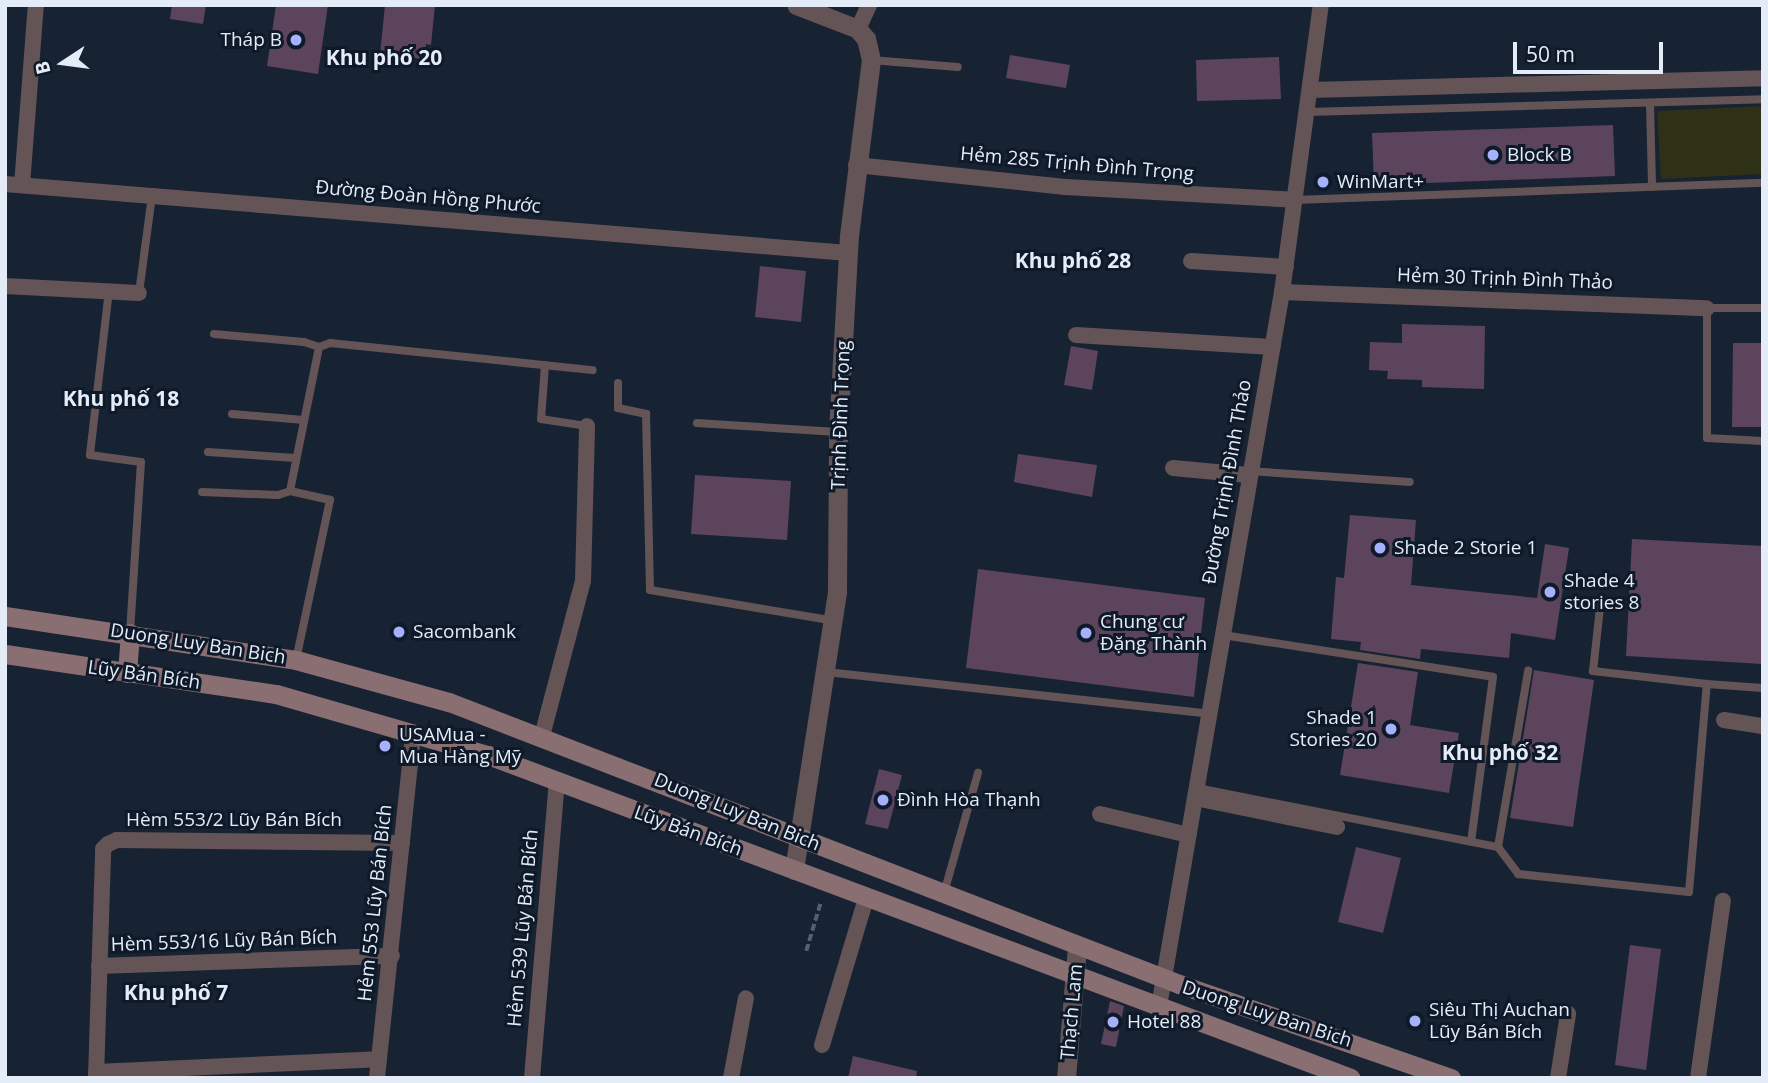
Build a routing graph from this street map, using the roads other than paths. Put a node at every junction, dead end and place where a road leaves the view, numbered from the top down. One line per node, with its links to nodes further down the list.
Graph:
1 (36, 5): 15 (street)
2 (796, 5): 5 (street)
3 (869, 5): 5 (street)
4 (1321, 5): 9 (street, Đường Trịnh Đình Thảo)
5 (858, 29): 6 (street)
6 (871, 60): 7 (lane); 13 (street, Trịnh Đình Trọng)
7 (958, 67)
8 (1763, 78): 9 (street)
9 (1311, 90): 12 (street, Đường Trịnh Đình Thảo)
10 (1763, 99): 11 (lane)
11 (1650, 103): 12 (lane); 16 (lane)
12 (1308, 112): 18 (street, Đường Trịnh Đình Thảo)
13 (856, 165): 18 (street, Hẻm 285 Trịnh Đình Trọng); 19 (street, Trịnh Đình Trọng)
14 (1763, 183): 16 (lane)
15 (13, 185): 17 (street, Đường Đoàn Hồng Phước)
16 (1652, 187): 18 (lane)
17 (152, 196): 19 (street, Đường Đoàn Hồng Phước); 25 (lane)
18 (1295, 200): 21 (street, Đường Trịnh Đình Thảo)
19 (848, 253): 39 (street, Trịnh Đình Trọng)
20 (1191, 261): 21 (street)
21 (1286, 267): 24 (street, Đường Trịnh Đình Thảo)
22 (5, 286): 23 (street)
23 (109, 290): 25 (street); 51 (lane)
24 (1282, 292): 26 (street, Hẻm 30 Trịnh Đình Thảo); 31 (street, Đường Trịnh Đình Thảo)
25 (139, 293)
26 (1707, 308): 27 (lane, Hẻm 30 Trịnh Đình Thảo); 40 (lane)
27 (1763, 308)
28 (214, 334): 30 (lane)
29 (1076, 335): 31 (street)
30 (318, 347): 32 (lane); 36 (lane)
31 (1273, 348): 44 (street, Đường Trịnh Đình Thảo)
32 (545, 365): 33 (lane); 38 (lane)
33 (593, 370)
34 (618, 383): 50 (lane)
35 (232, 414): 36 (lane)
36 (304, 420): 42 (lane)
37 (697, 423): 39 (lane)
38 (587, 426): 64 (street)
39 (838, 432): 50 (street, Trịnh Đình Trọng)
40 (1763, 441)
41 (208, 452): 42 (lane)
42 (296, 458): 46 (lane)
43 (1173, 468): 44 (street)
44 (1249, 473): 45 (lane); 52 (street, Đường Trịnh Đình Thảo)
45 (1410, 482)
46 (290, 491): 47 (lane); 54 (lane)
47 (202, 492)
48 (1601, 599): 58 (lane)
49 (5, 616): 51 (main road, Duong Luy Ban Bich)
50 (833, 620): 56 (street, Trịnh Đình Trọng)
51 (130, 633): 54 (main road, Duong Luy Ban Bich); 57 (main road)
52 (1223, 635): 60 (street, Đường Trịnh Đình Thảo); 72 (lane)
53 (5, 654): 57 (main road, Lũy Bán Bích)
54 (296, 660): 64 (main road, Duong Luy Ban Bich)
55 (1528, 671): 74 (lane)
56 (825, 672): 60 (lane); 71 (street, Trịnh Đình Trọng)
57 (127, 673): 63 (main road, Lũy Bán Bích)
58 (1707, 684): 59 (lane); 74 (lane)
59 (1763, 688)
60 (1210, 713): 67 (street, Đường Trịnh Đình Thảo)
61 (1724, 720): 62 (street)
62 (1763, 726)
63 (413, 733): 66 (main road, Lũy Bán Bích); 73 (street, Hẻm 553 Lũy Bán Bích)
64 (542, 736): 71 (main road, Duong Luy Ban Bich)
65 (978, 773): 76 (lane)
66 (557, 783): 75 (main road, Lũy Bán Bích); 91 (street, Hẻm 539 Lũy Bán Bích)
67 (1196, 793): 69 (street); 70 (street, Đường Trịnh Đình Thảo); 72 (lane)
68 (1100, 814): 70 (street)
69 (1337, 827)
70 (1189, 835): 83 (street, Đường Trịnh Đình Thảo)
71 (801, 837): 75 (street, Trịnh Đình Trọng); 76 (main road, Duong Luy Ban Bich)
72 (1471, 842): 74 (lane)
73 (402, 843): 80 (street, Hẻm 553 Lũy Bán Bích); 81 (street, Hèm 553/2 Lũy Bán Bích)
74 (1498, 847)
75 (794, 870): 77 (main road, Lũy Bán Bích)
76 (944, 893): 79 (main road, Duong Luy Ban Bich)
77 (866, 898): 82 (main road, Lũy Bán Bích); 87 (street)
78 (1723, 901): 97 (street)
79 (1077, 946): 82 (street, Thạch Lam); 83 (main road, Duong Luy Ban Bich)
80 (392, 956): 81 (street, Hèm 553/16 Lũy Bán Bích); 88 (street, Hẻm 553 Lũy Bán Bích)
81 (99, 966): 89 (street)
82 (1075, 977): 85 (main road, Lũy Bán Bích); 93 (street, Thạch Lam)
83 (1166, 979): 85 (street, Đường Trịnh Đình Thảo); 95 (main road, Duong Luy Ban Bich)
84 (746, 998): 92 (street)
85 (1159, 1007): 94 (main road, Lũy Bán Bích)
86 (1568, 1014): 96 (street)
87 (822, 1045)
88 (378, 1059): 89 (street); 90 (street, Hẻm 553 Lũy Bán Bích)
89 (96, 1075)
90 (377, 1078)
91 (532, 1078)
92 (731, 1078)
93 (1066, 1078)
94 (1351, 1078)
95 (1451, 1078)
96 (1558, 1078)
97 (1698, 1078)

